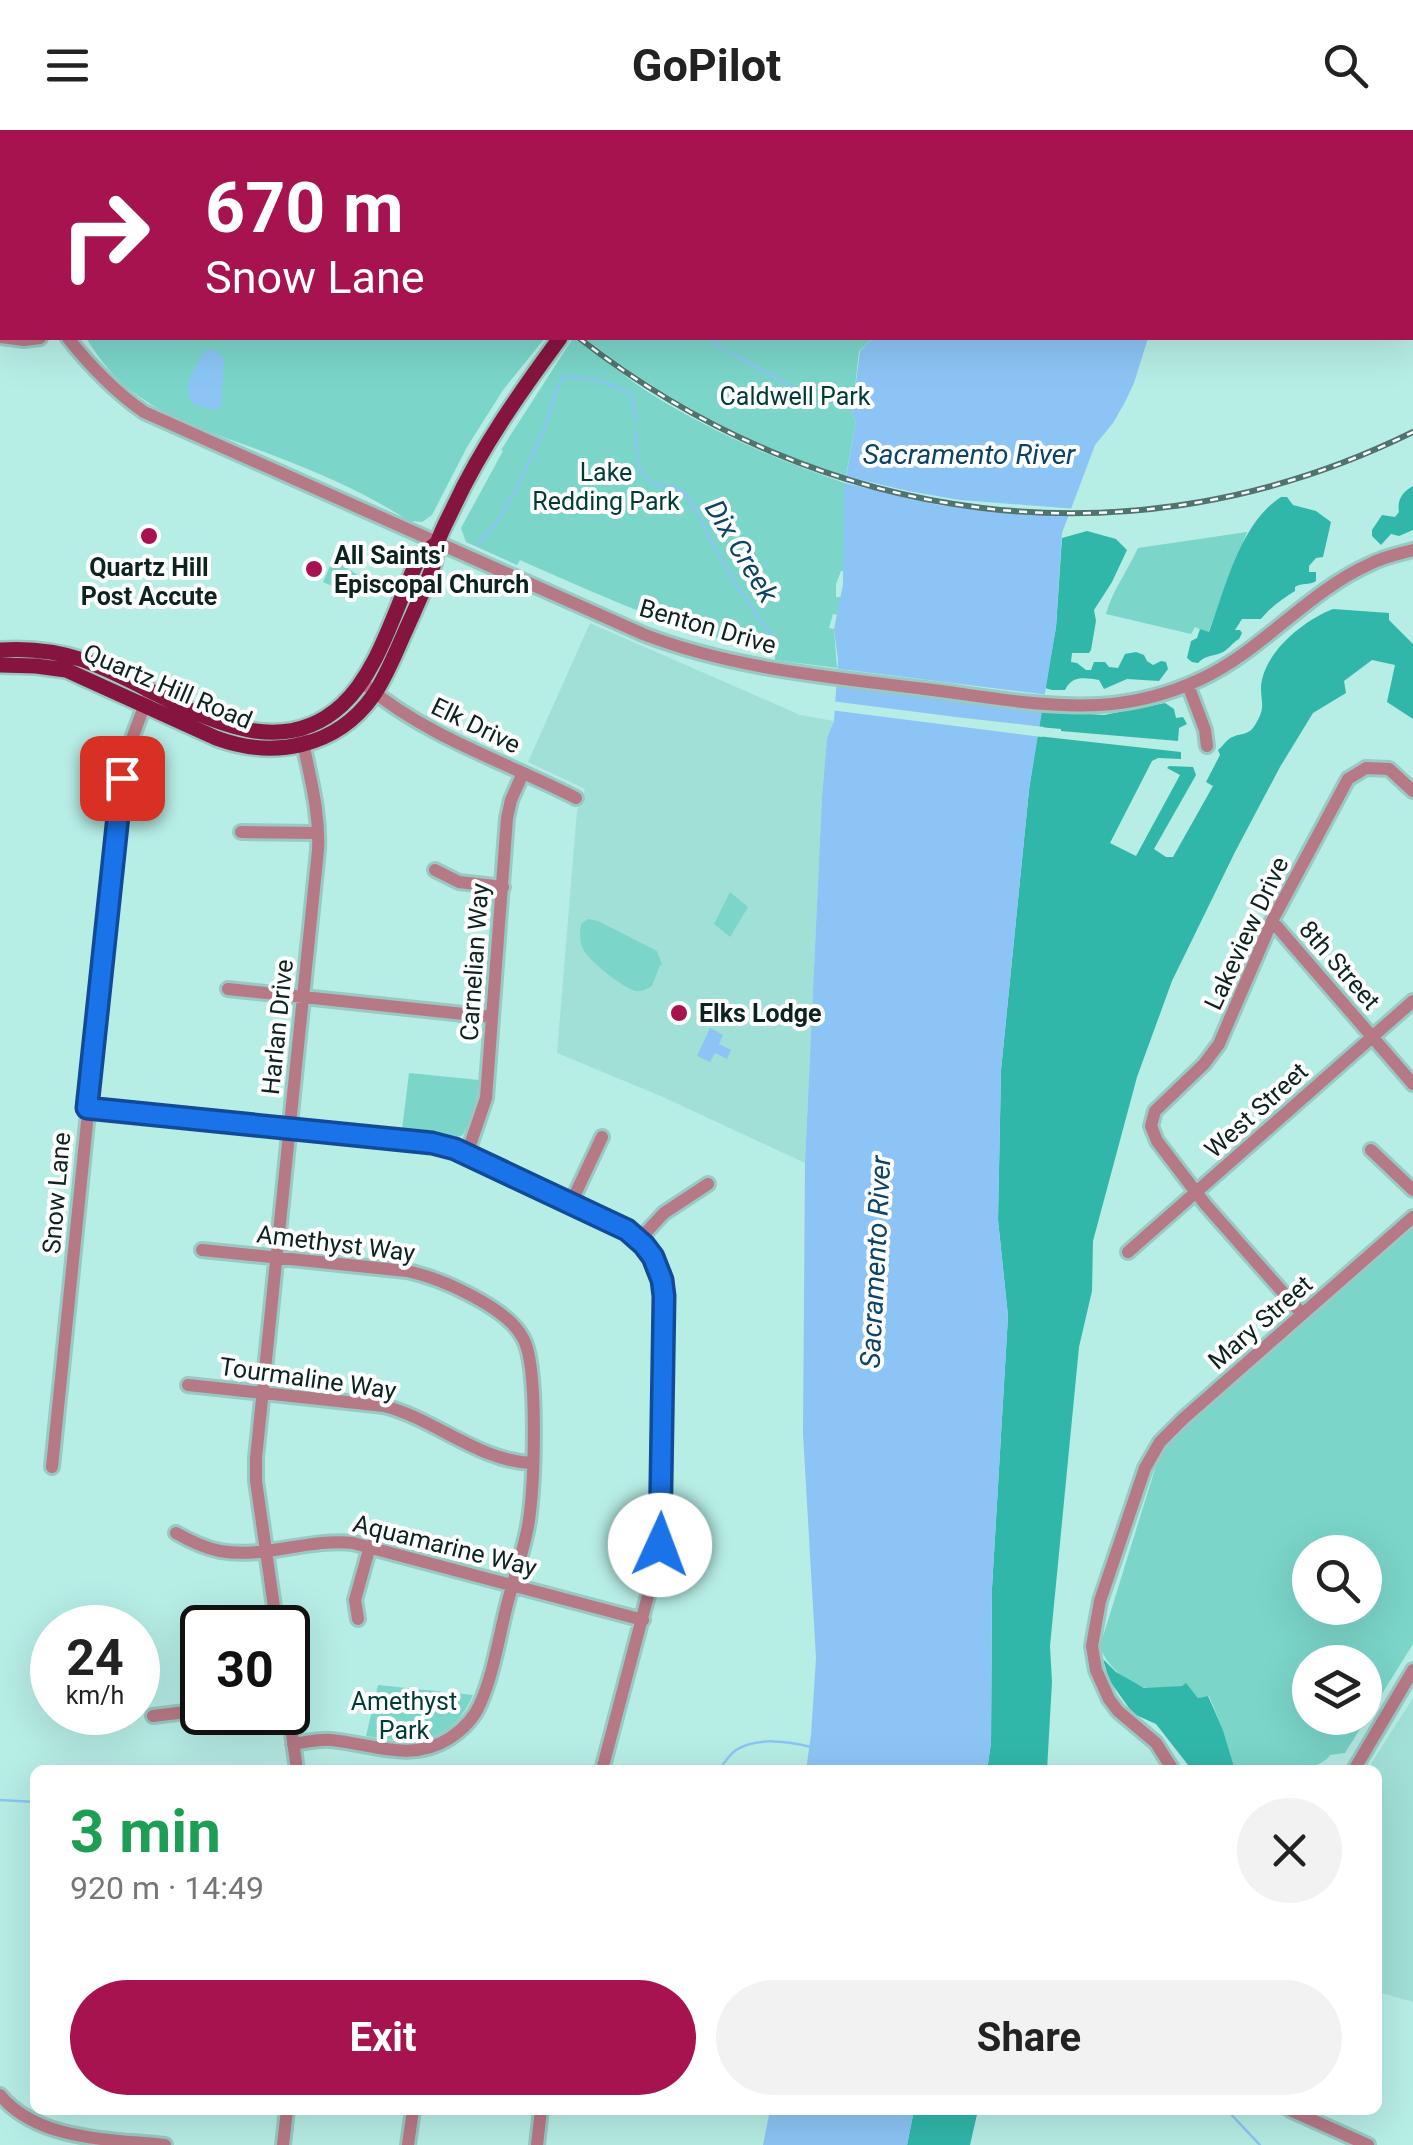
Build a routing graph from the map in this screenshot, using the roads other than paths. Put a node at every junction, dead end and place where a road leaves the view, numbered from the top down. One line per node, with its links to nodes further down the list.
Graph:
1 (70, 340): 3 (street, Benton Drive)
2 (559, 340): 3 (main road, Quartz Hill Road)
3 (437, 543): 7 (street, Benton Drive); 8 (main road, Quartz Hill Road)
4 (1413, 550): 7 (street, Benton Drive)
5 (0, 650): 9 (main road, Quartz Hill Road)
6 (0, 666): 10 (main road, Quartz Hill Road)
7 (1188, 685): 12 (street)
8 (369, 688): 11 (main road, Quartz Hill Road); 13 (street, Elk Drive)
9 (151, 690): 10 (street, Snow Lane); 11 (main road, Quartz Hill Road)
10 (144, 706): 11 (main road, Quartz Hill Road); 27 (street, Snow Lane)
11 (302, 737): 17 (street, Harlan Drive)
12 (1207, 746)
13 (523, 772): 15 (street, Elk Drive); 19 (street, Carnelian Way)
14 (1413, 791): 20 (street, Lakeview Drive)
15 (576, 798)
16 (241, 832): 17 (street)
17 (318, 834): 22 (street, Harlan Drive)
18 (435, 870): 19 (street)
19 (502, 887): 24 (street, Carnelian Way)
20 (1272, 921): 25 (street, 8th Street); 34 (street, Lakeview Drive)
21 (228, 989): 22 (street)
22 (302, 998): 24 (street); 28 (street, Harlan Drive)
23 (1413, 1001): 25 (street, West Street)
24 (492, 1017): 31 (street, Carnelian Way)
25 (1372, 1037): 26 (street, 8th Street); 34 (street, West Street)
26 (1413, 1084)
27 (87, 1108): 28 (street); 45 (street, Snow Lane)
28 (289, 1128): 31 (street); 40 (street, Harlan Drive)
29 (602, 1137): 35 (street)
30 (1371, 1150): 33 (street)
31 (467, 1154): 35 (street)
32 (708, 1184): 37 (street)
33 (1413, 1190)
34 (1197, 1192): 39 (street, West Street); 41 (street)
35 (571, 1203): 37 (street)
36 (1413, 1218): 41 (street, Mary Street)
37 (639, 1240): 52 (street)
38 (202, 1250): 40 (street, Amethyst Way)
39 (1128, 1252)
40 (276, 1257): 43 (street, Harlan Drive); 44 (street, Amethyst Way)
41 (1302, 1314): 58 (street, Mary Street)
42 (188, 1384): 43 (street, Tourmaline Way)
43 (262, 1392): 44 (street, Tourmaline Way); 48 (street, Harlan Drive)
44 (532, 1463): 49 (street, Amethyst Way)
45 (52, 1467)
46 (176, 1534): 48 (street, Aquamarine Way)
47 (370, 1546): 48 (street, Aquamarine Way); 49 (street, Aquamarine Way); 51 (street)
48 (266, 1550): 50 (street, Harlan Drive)
49 (512, 1586): 52 (street, Aquamarine Way); 55 (street, Amethyst Way)
50 (273, 1605)
51 (358, 1619)
52 (643, 1620): 57 (street)
53 (1413, 1670): 59 (street)
54 (292, 1735): 55 (street)
55 (293, 1744): 56 (street)
56 (296, 1765)
57 (603, 1765)
58 (1170, 1765)
59 (1357, 1765)
60 (0, 2096): 65 (street)
61 (287, 2115): 66 (street)
62 (411, 2115): 67 (street)
63 (541, 2115): 68 (street)
64 (1301, 2115): 69 (street)
65 (165, 2145)
66 (284, 2145)
67 (408, 2145)
68 (537, 2145)
69 (1368, 2145)

